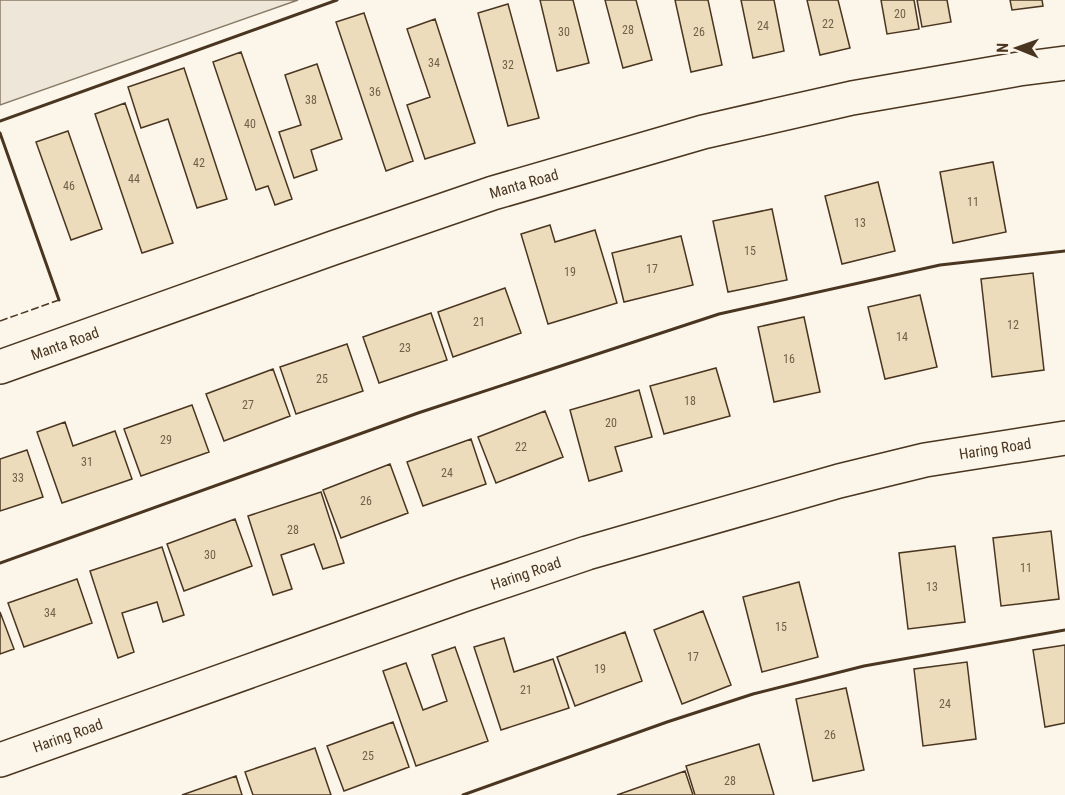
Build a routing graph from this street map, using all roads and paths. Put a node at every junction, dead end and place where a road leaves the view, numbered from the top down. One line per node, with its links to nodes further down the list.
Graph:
1 (1065, 63): 2 (street, Manta Road)
2 (0, 367)
3 (1065, 438): 4 (street, Haring Road)
4 (0, 760)

